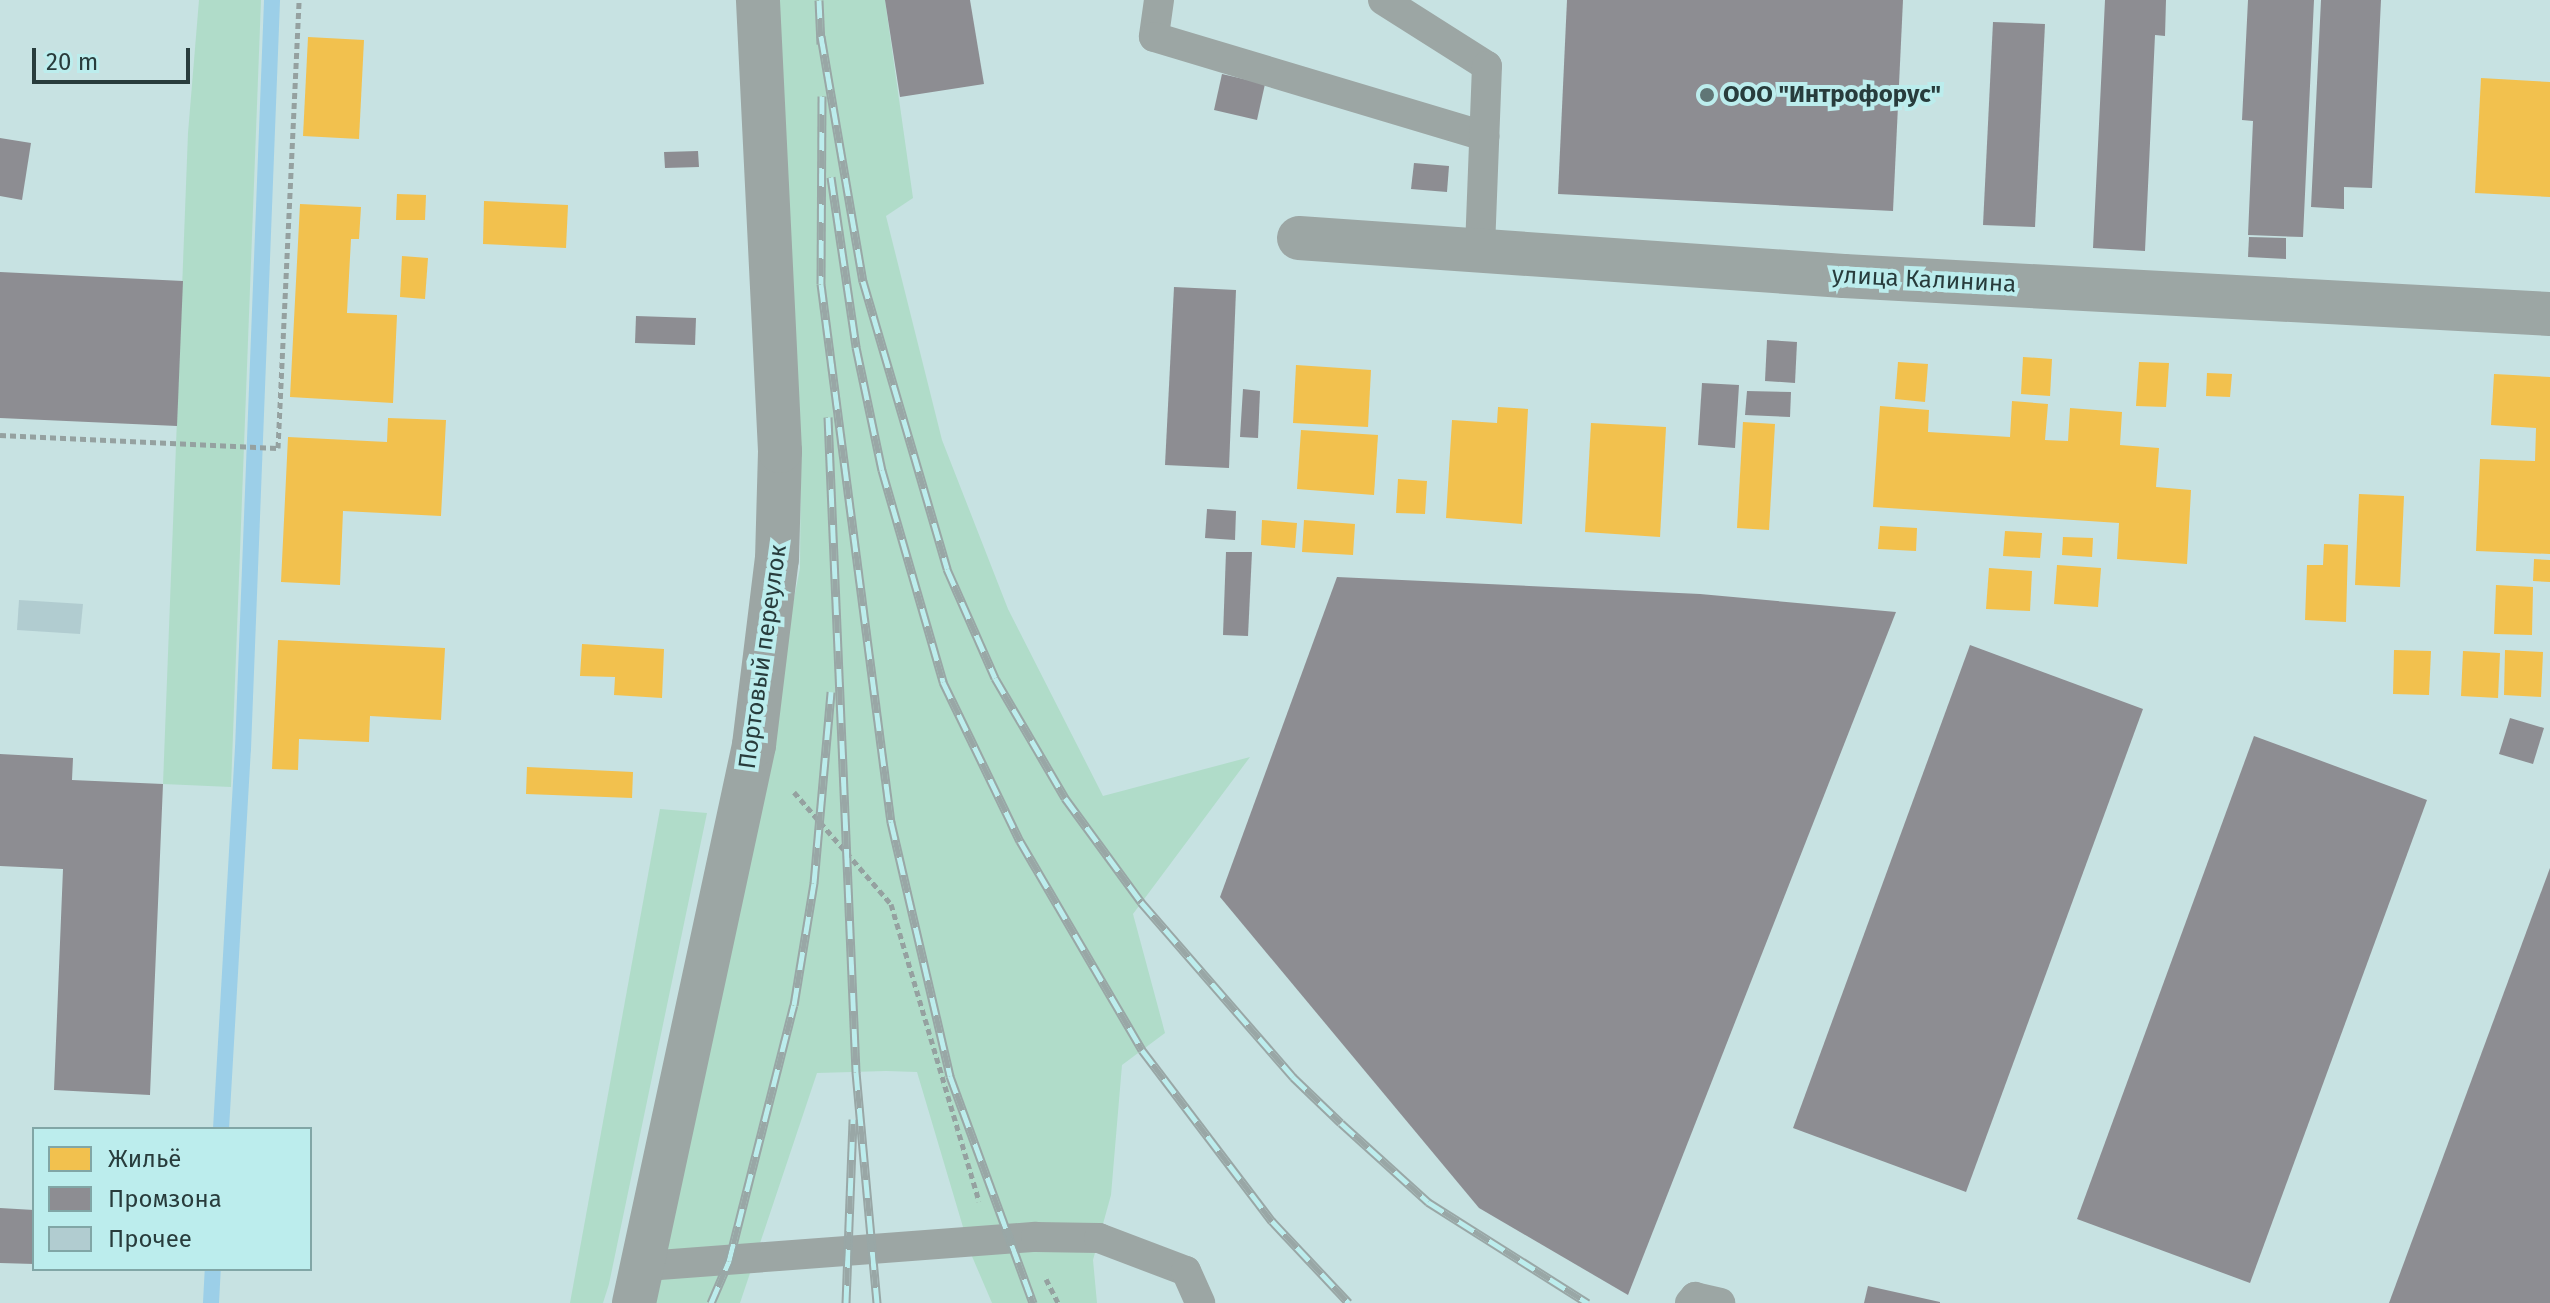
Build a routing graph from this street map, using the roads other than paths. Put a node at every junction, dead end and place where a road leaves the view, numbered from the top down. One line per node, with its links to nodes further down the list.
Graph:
1 (758, 0): 8 (street, Портовый переулок)
2 (1159, 0): 4 (lane)
3 (1383, 0): 4 (lane)
4 (1485, 136): 6 (lane)
5 (1299, 238): 6 (street, улица Калинина)
6 (1480, 251): 7 (street, улица Калинина)
7 (2550, 314)
8 (640, 1285): 9 (lane)
9 (1200, 1303)
10 (1690, 1303): 11 (lane)
11 (1720, 1303)

